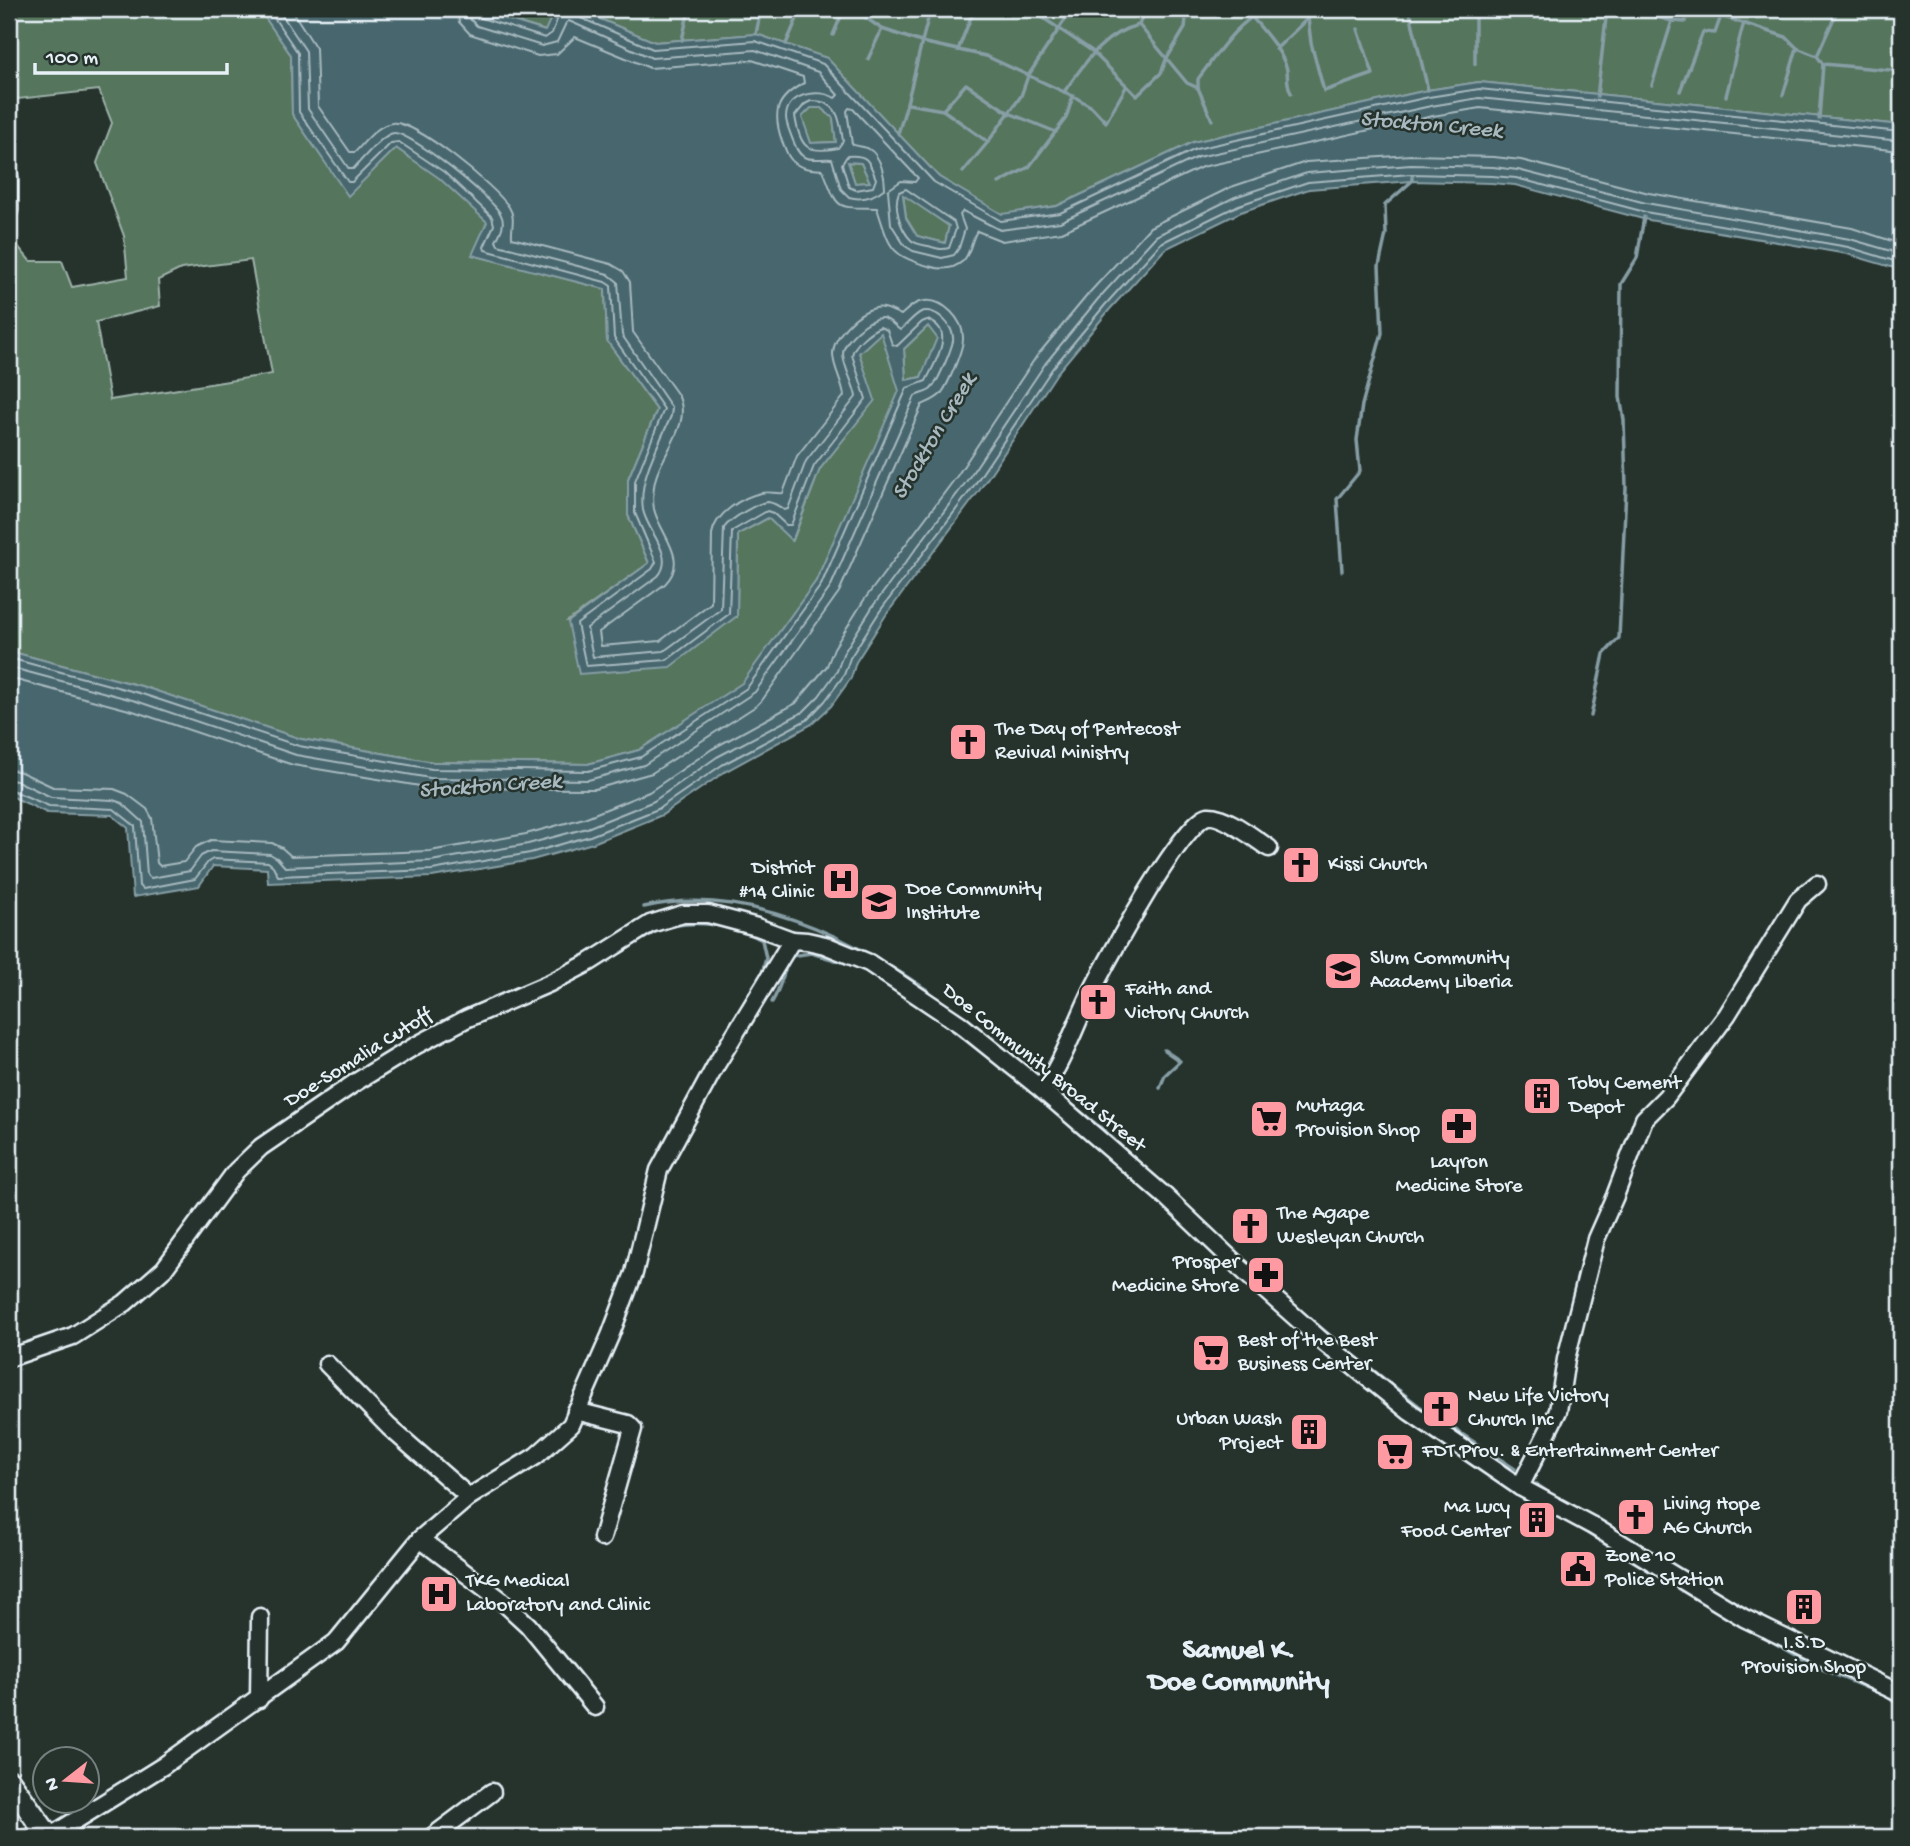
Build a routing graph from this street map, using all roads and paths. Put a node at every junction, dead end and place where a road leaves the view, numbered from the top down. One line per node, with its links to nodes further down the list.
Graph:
1 (9, 177): 2 (street)
2 (9, 211)
3 (1269, 848): 6 (street)
4 (1817, 884): 10 (street)
5 (792, 940): 6 (street, Doe Community Broad Street); 7 (street, Doe-Somalia Cutoff); 9 (street)
6 (1036, 1085): 10 (street, Doe Community Broad Street)
7 (9, 1358)
8 (327, 1364): 11 (street)
9 (576, 1411): 11 (street); 12 (street)
10 (1520, 1487): 15 (street, Doe Community Broad Street)
11 (469, 1497): 13 (street)
12 (603, 1538)
13 (420, 1539): 16 (street); 17 (street)
14 (260, 1617): 16 (street)
15 (1901, 1693)
16 (258, 1699): 22 (street)
17 (594, 1707)
18 (9, 1782): 22 (main road)
19 (492, 1792): 23 (street)
20 (9, 1820): 21 (main road)
21 (20, 1837)
22 (49, 1837)
23 (432, 1837)

